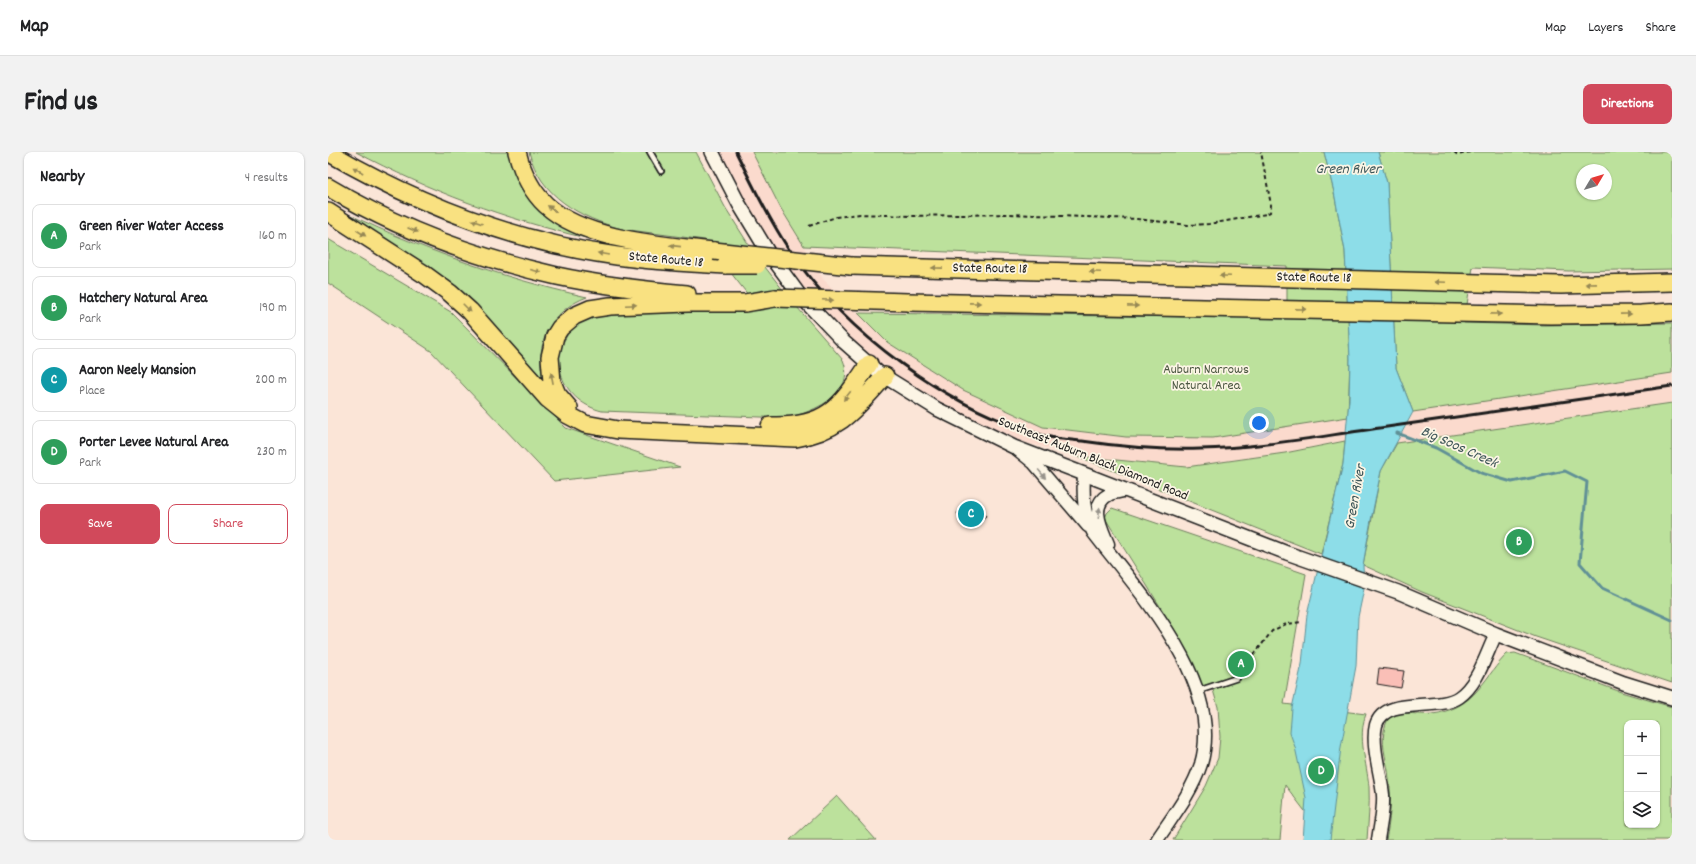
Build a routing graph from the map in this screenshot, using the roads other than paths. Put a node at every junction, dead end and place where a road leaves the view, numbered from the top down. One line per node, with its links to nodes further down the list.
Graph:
1 (328, 152): 8 (highway, State Route 18, one-way to 1, bridge)
2 (517, 152): 8 (highway, one-way to 2, bridge)
3 (650, 152): 5 (lane)
4 (712, 152): 12 (main road, Southeast Auburn Black Diamond Road)
5 (661, 171)
6 (328, 187): 10 (highway, one-way to 10)
7 (328, 212): 13 (highway, one-way to 13)
8 (852, 266): 9 (highway, State Route 18, one-way to 8)
9 (1672, 282)
10 (741, 300): 11 (highway, one-way to 11, bridge); 12 (highway, one-way to 10)
11 (1672, 312)
12 (869, 364): 13 (main road, Southeast Auburn Black Diamond Road)
13 (885, 376): 14 (main road, Southeast Auburn Black Diamond Road)
14 (1014, 447): 15 (main road, Southeast Auburn Black Diamond Road); 17 (street, one-way to 17)
15 (1084, 474): 16 (main road, Southeast Auburn Black Diamond Road); 17 (street)
16 (1126, 490): 18 (street, one-way to 16); 19 (main road, Southeast Auburn Black Diamond Road)
17 (1093, 532): 18 (street)
18 (1125, 573): 21 (street)
19 (1496, 634): 22 (main road, Southeast Auburn Black Diamond Road); 24 (street)
20 (1237, 678): 21 (lane)
21 (1198, 691): 23 (street)
22 (1672, 698)
23 (1157, 840)
24 (1378, 840)

